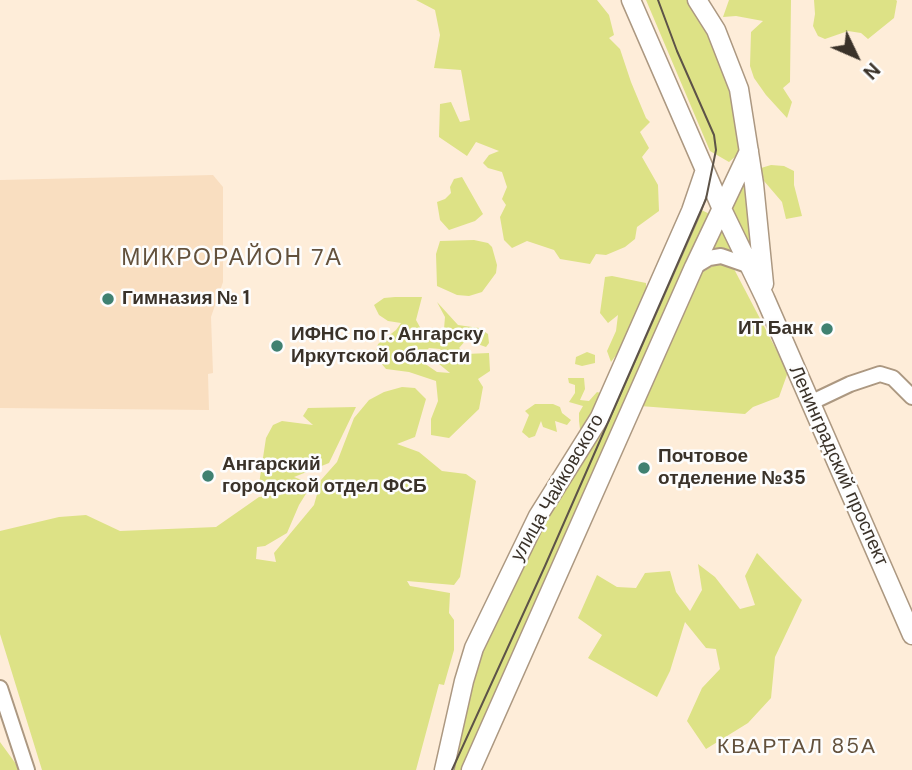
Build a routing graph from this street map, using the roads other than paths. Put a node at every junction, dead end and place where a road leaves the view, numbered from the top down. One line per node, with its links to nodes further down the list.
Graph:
1 (631, 0): 4 (main road, Ленинградский проспект)
2 (697, 0): 3 (main road, Ленинградский проспект)
3 (749, 151): 5 (main road); 8 (main road, Ленинградский проспект)
4 (705, 170): 5 (main road, Ленинградский проспект); 14 (main road, улица Чайковского)
5 (721, 207): 6 (main road, Ленинградский проспект); 7 (main road)
6 (750, 266): 7 (street); 8 (main road, Ленинградский проспект)
7 (694, 267): 15 (main road)
8 (765, 298): 10 (main road, Ленинградский проспект)
9 (912, 397): 10 (street)
10 (810, 403): 11 (main road, Ленинградский проспект)
11 (912, 635)
12 (0, 688): 13 (street)
13 (27, 770)
14 (444, 770)
15 (471, 770)

